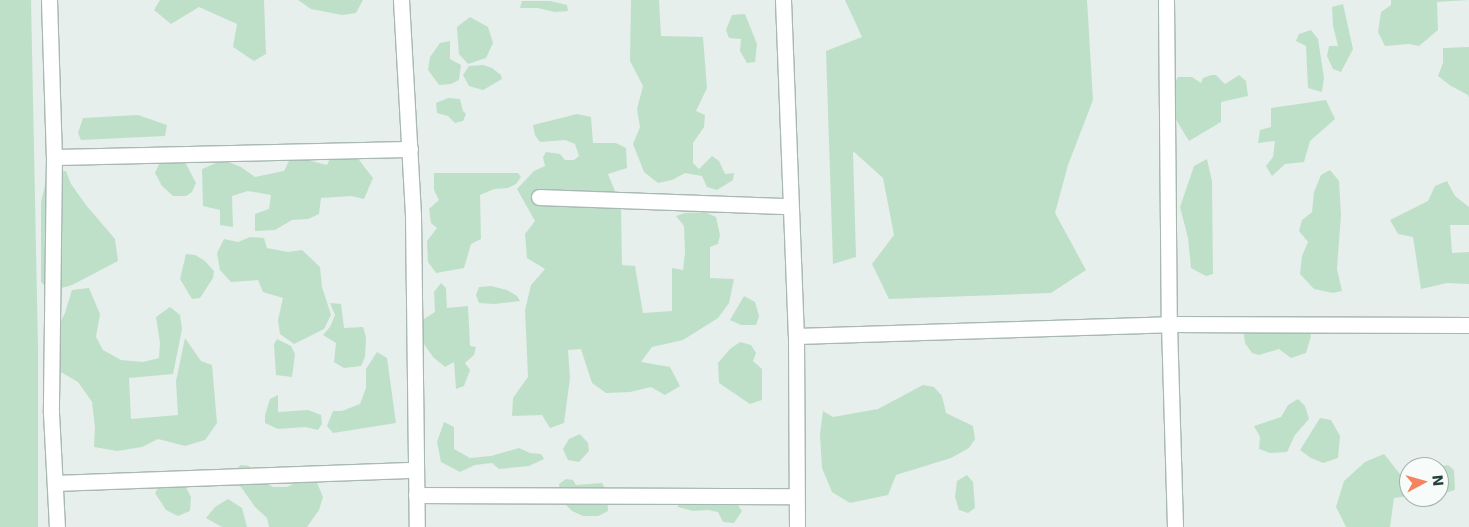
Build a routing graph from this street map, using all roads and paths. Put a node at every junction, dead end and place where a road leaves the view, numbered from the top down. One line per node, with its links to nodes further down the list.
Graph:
1 (50, 0): 6 (street)
2 (401, 0): 5 (street)
3 (783, 0): 8 (street)
4 (1166, 0): 9 (street)
5 (410, 149): 6 (street); 12 (street)
6 (54, 157): 13 (street)
7 (538, 197): 8 (street)
8 (790, 206): 11 (street)
9 (1169, 324): 10 (street); 11 (street); 19 (street)
10 (1469, 325)
11 (796, 336): 15 (street)
12 (415, 470): 13 (street); 14 (street)
13 (55, 484): 16 (street)
14 (416, 495): 15 (street); 17 (street)
15 (796, 496): 18 (street)
16 (57, 527)
17 (417, 527)
18 (797, 527)
19 (1175, 527)

